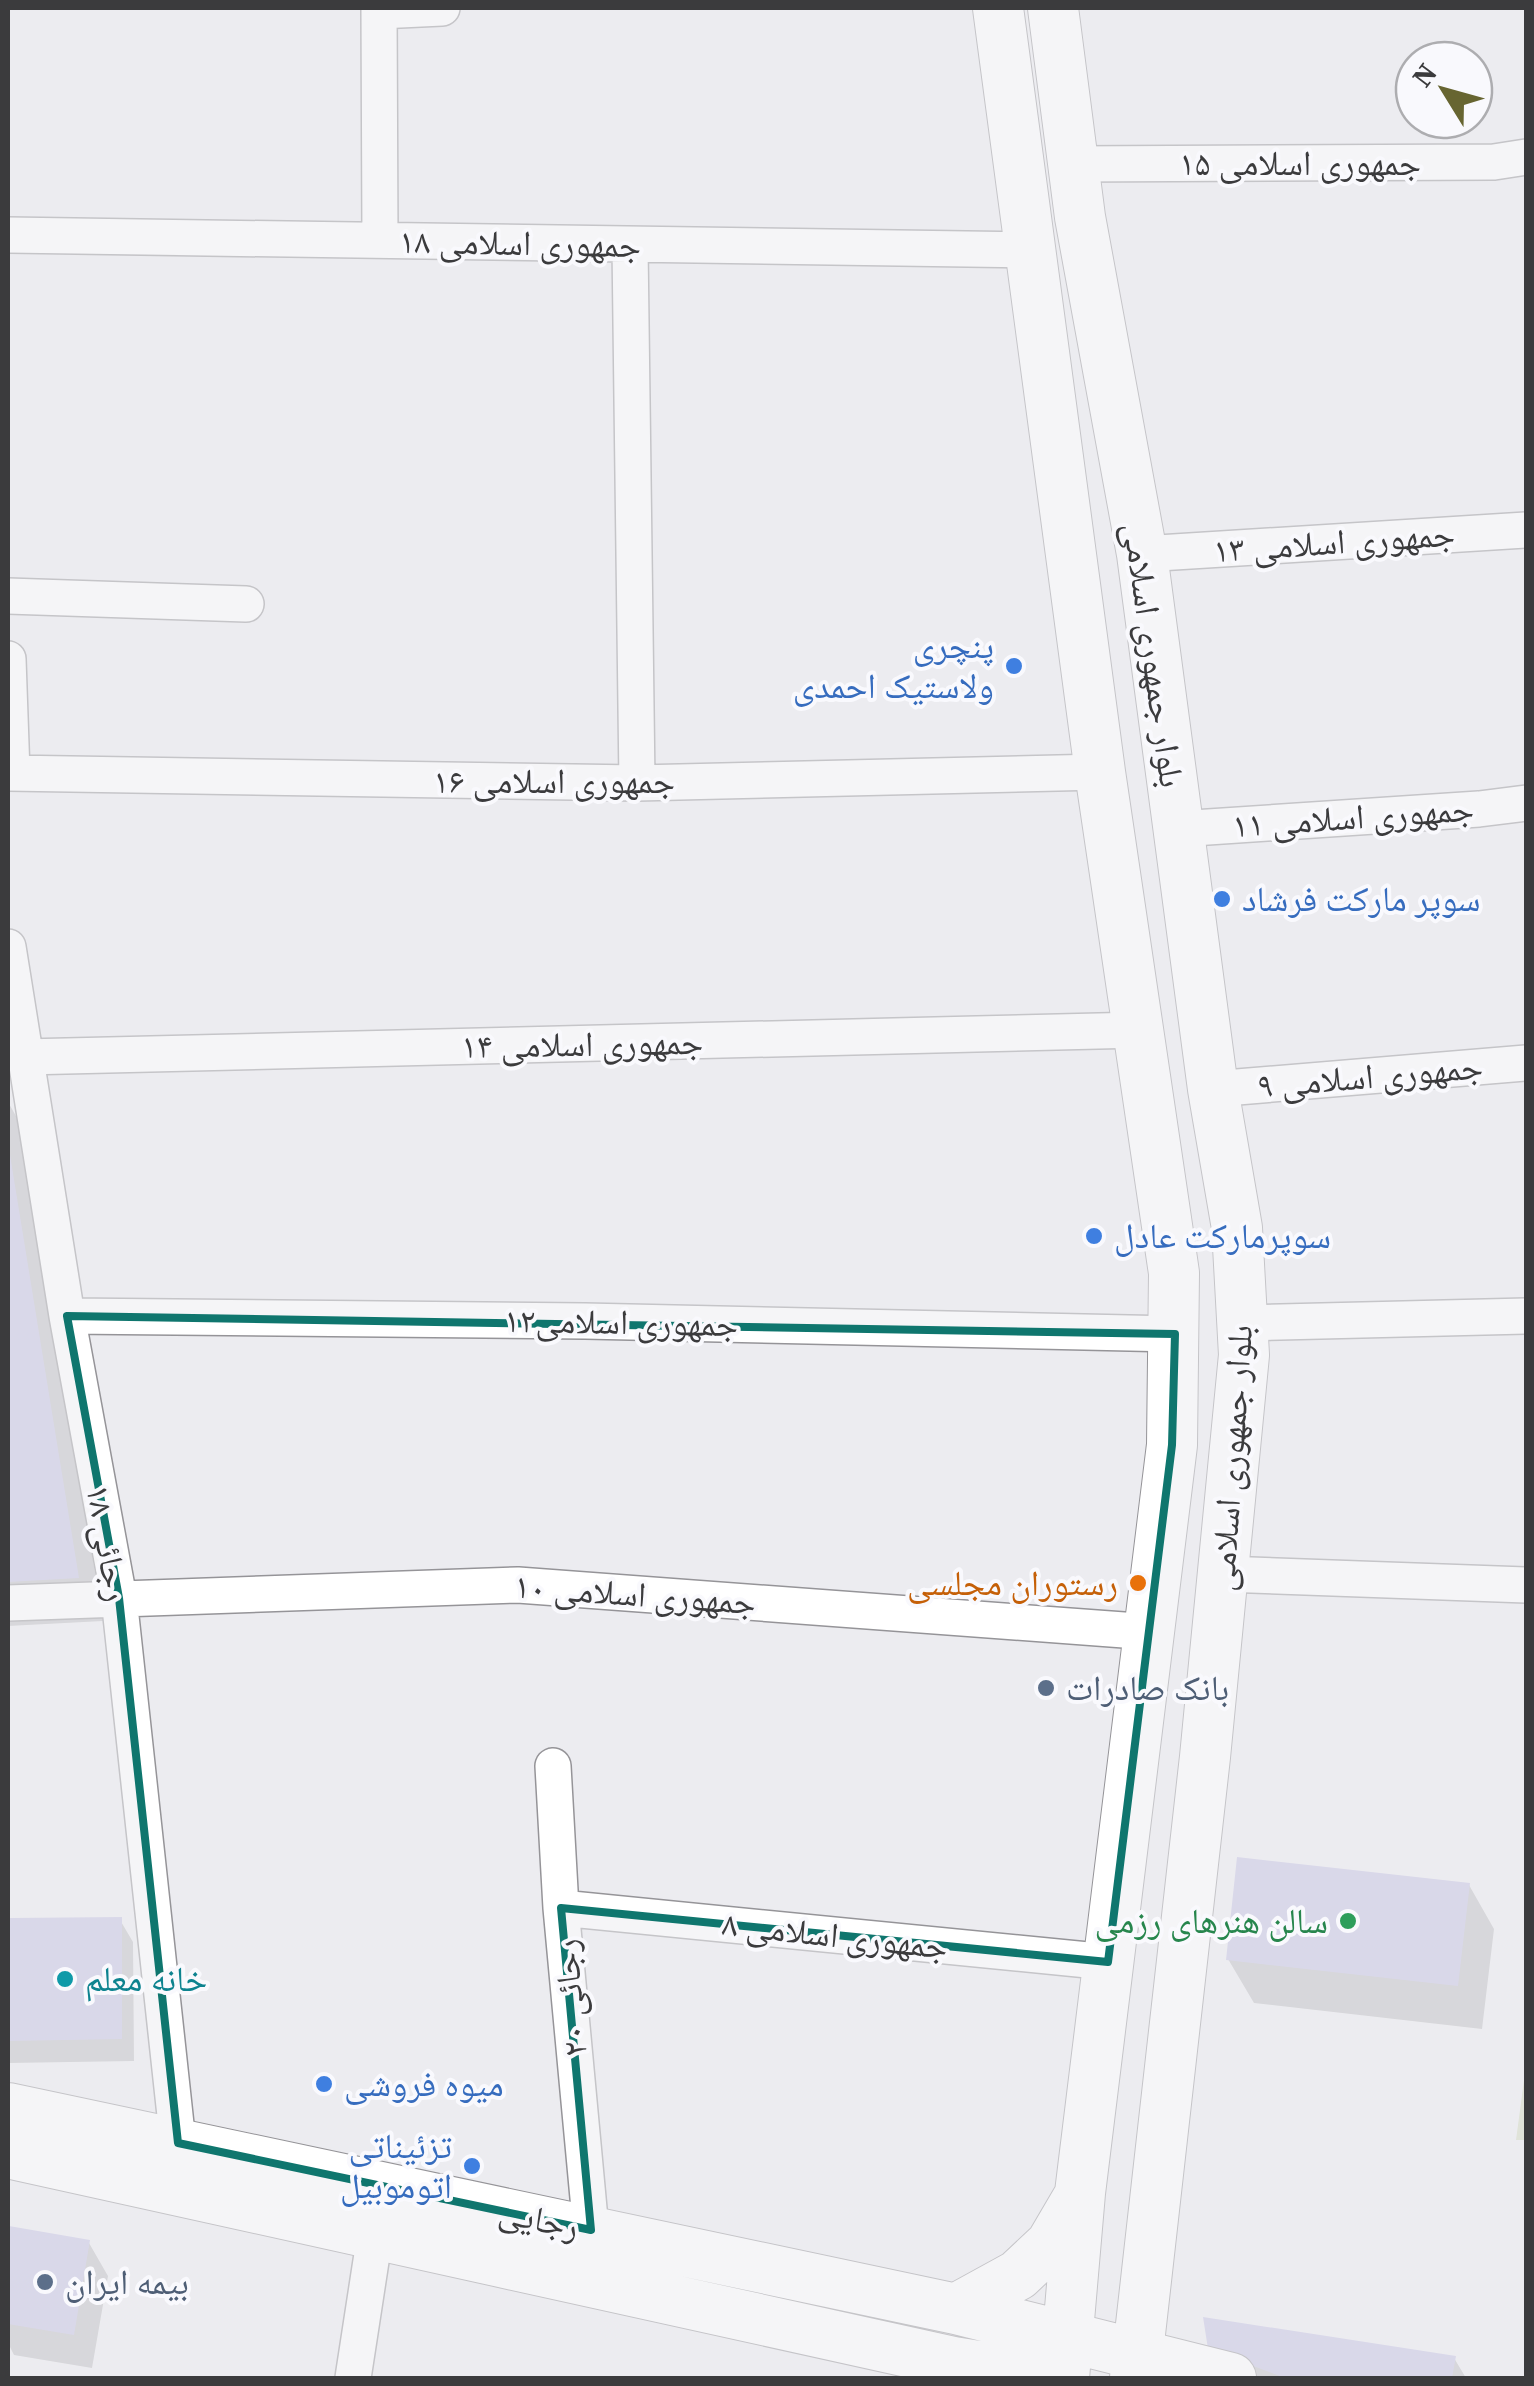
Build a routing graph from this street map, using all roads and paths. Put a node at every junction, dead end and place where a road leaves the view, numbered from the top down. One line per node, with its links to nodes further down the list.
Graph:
1 (442, 8): 4 (street)
2 (998, 8): 10 (main road, بلوار جمهوری اسلامی)
3 (1053, 8): 6 (main road, بلوار جمهوری اسلامی)
4 (378, 9): 8 (street)
5 (1526, 157): 6 (street, جمهوری اسلامی ۱۵)
6 (1074, 164): 12 (main road, بلوار جمهوری اسلامی)
7 (8, 235): 8 (street, جمهوری اسلامی ۱۸)
8 (380, 240): 9 (street, جمهوری اسلامی ۱۸)
9 (630, 246): 10 (street, جمهوری اسلامی ۱۸); 18 (street)
10 (1033, 250): 16 (main road, بلوار جمهوری اسلامی)
11 (1526, 530): 12 (street, جمهوری اسلامی ۱۳)
12 (1142, 554): 20 (main road, بلوار جمهوری اسلامی)
13 (8, 596): 14 (street)
14 (246, 604)
15 (8, 659): 17 (street)
16 (1100, 772): 18 (street, جمهوری اسلامی ۱۶); 22 (main road, بلوار جمهوری اسلامی)
17 (10, 773): 18 (street, جمهوری اسلامی ۱۶)
18 (638, 783)
19 (1526, 803): 20 (street, جمهوری اسلامی ۱۱)
20 (1178, 828): 25 (main road, بلوار جمهوری اسلامی)
21 (8, 947): 23 (street, رجائی ۱۸)
22 (1140, 1030): 23 (street, جمهوری اسلامی ۱۴); 29 (main road, بلوار جمهوری اسلامی)
23 (24, 1057): 26 (street, رجائی ۱۸)
24 (1526, 1063): 25 (street, جمهوری اسلامی ۹)
25 (1214, 1089): 28 (main road, بلوار جمهوری اسلامی)
26 (66, 1316): 29 (street, جمهوری اسلامی۱۲); 32 (street, رجائی ۱۸)
27 (1526, 1316): 28 (street)
28 (1244, 1322): 30 (main road, بلوار جمهوری اسلامی)
29 (1174, 1334): 34 (main road, بلوار جمهوری اسلامی)
30 (1223, 1574): 31 (street); 43 (main road, بلوار جمهوری اسلامی)
31 (1526, 1586)
32 (119, 1598): 33 (street, جمهوری اسلامی ۱۰); 34 (street, جمهوری اسلامی ۱۰); 38 (street, رجائی ۱۸)
33 (8, 1603)
34 (1151, 1632): 37 (main road, بلوار جمهوری اسلامی)
35 (553, 1766): 36 (street, رجائی ۲۰)
36 (562, 1908): 37 (street, جمهوری اسلامی ۸); 41 (street, رجائی ۲۰)
37 (1108, 1962): 40 (main road, بلوار جمهوری اسلامی)
38 (178, 2143): 39 (main road, رجایی); 41 (main road, رجایی)
39 (8, 2145): 42 (main road, رجایی)
40 (1080, 2193): 44 (main road); 45 (main road, بلوار جمهوری اسلامی)
41 (591, 2230): 44 (main road, رجایی)
42 (375, 2235): 47 (main road, رجایی); 49 (street)
43 (1145, 2280): 46 (main road, بلوار جمهوری اسلامی); 48 (main road)
44 (956, 2310): 45 (main road, رجایی)
45 (1062, 2365): 46 (main road); 47 (main road, رجایی)
46 (1137, 2366): 48 (main road)
47 (968, 2370)
48 (1223, 2377)
49 (353, 2378)

